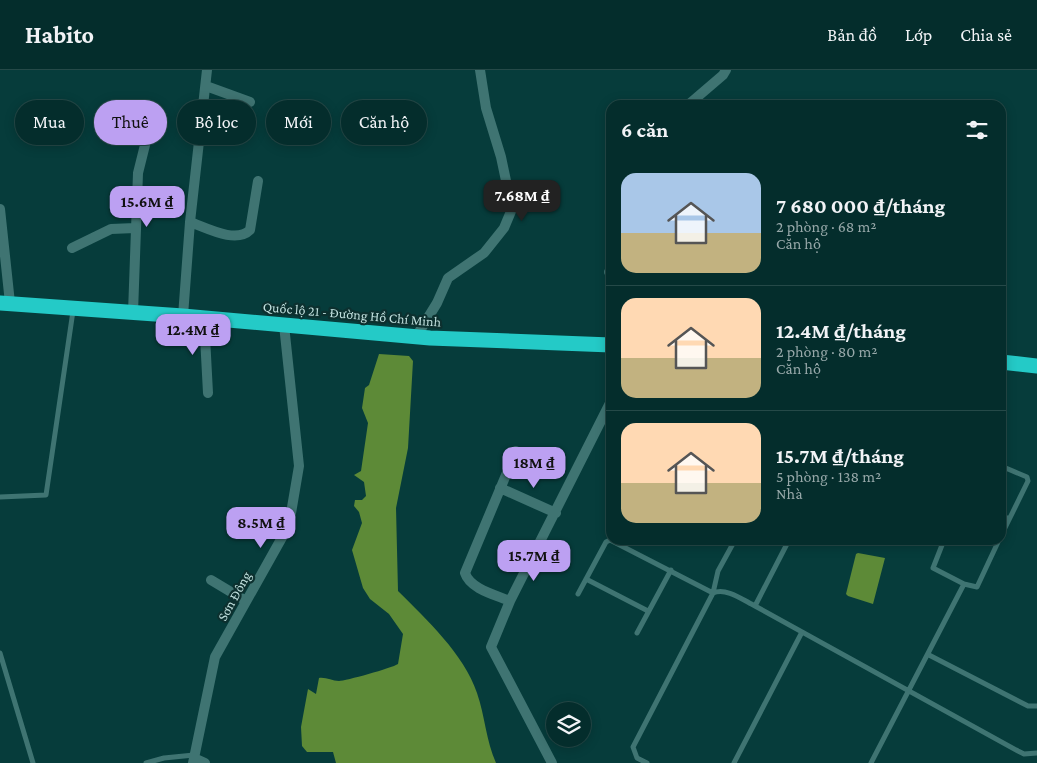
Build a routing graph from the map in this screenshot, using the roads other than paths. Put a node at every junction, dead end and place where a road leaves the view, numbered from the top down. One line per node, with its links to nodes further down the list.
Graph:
1 (207, 70): 4 (street)
2 (480, 70): 19 (street)
3 (726, 70): 6 (street)
4 (206, 86): 5 (street); 10 (street)
5 (244, 100)
6 (694, 100)
7 (145, 145): 11 (street)
8 (258, 181): 10 (street)
9 (0, 209): 13 (street)
10 (190, 222): 16 (street)
11 (135, 228): 12 (street); 15 (street)
12 (72, 248)
13 (5, 303): 14 (highway, Quốc lộ 21 - Đường Hồ Chí Minh)
14 (73, 308): 15 (highway, Quốc lộ 21 - Đường Hồ Chí Minh); 28 (lane)
15 (133, 313): 16 (highway, Quốc lộ 21 - Đường Hồ Chí Minh)
16 (183, 316): 17 (highway, Quốc lộ 21 - Đường Hồ Chí Minh)
17 (204, 318): 18 (highway, Quốc lộ 21 - Đường Hồ Chí Minh); 23 (street)
18 (284, 325): 19 (highway, Quốc lộ 21 - Đường Hồ Chí Minh); 45 (street, Sơn Đông)
19 (416, 337): 20 (highway, Quốc lộ 21 - Đường Hồ Chí Minh)
20 (606, 345)
21 (1006, 363): 22 (highway)
22 (1037, 366)
23 (208, 393)
24 (606, 411): 29 (street)
25 (516, 451): 27 (street)
26 (1006, 468): 31 (lane)
27 (500, 488): 29 (street); 46 (street)
28 (0, 498)
29 (556, 513): 46 (street)
30 (1006, 517): 31 (lane)
31 (1010, 519): 32 (lane)
32 (1006, 527)
33 (606, 542): 40 (lane)
34 (620, 545): 39 (lane)
35 (731, 545): 43 (lane)
36 (786, 545): 47 (lane)
37 (942, 545): 42 (lane)
38 (998, 545): 42 (lane)
39 (671, 570): 43 (lane); 48 (lane)
40 (586, 579): 44 (lane); 48 (lane)
41 (211, 580): 45 (street)
42 (964, 584): 52 (lane)
43 (713, 593): 47 (lane); 61 (lane)
44 (578, 594)
45 (246, 601): 56 (street, Sơn Đông)
46 (510, 601): 60 (street)
47 (755, 606): 49 (lane)
48 (648, 611): 50 (lane)
49 (802, 632): 53 (lane); 62 (lane)
50 (637, 633)
51 (0, 653): 57 (lane)
52 (929, 655): 53 (lane); 54 (lane)
53 (909, 692): 55 (lane); 63 (lane)
54 (1037, 706)
55 (1037, 754)
56 (193, 759): 58 (lane); 59 (street)
57 (32, 763)
58 (146, 763)
59 (205, 763)
60 (552, 763)
61 (647, 763)
62 (734, 763)
63 (871, 763)

